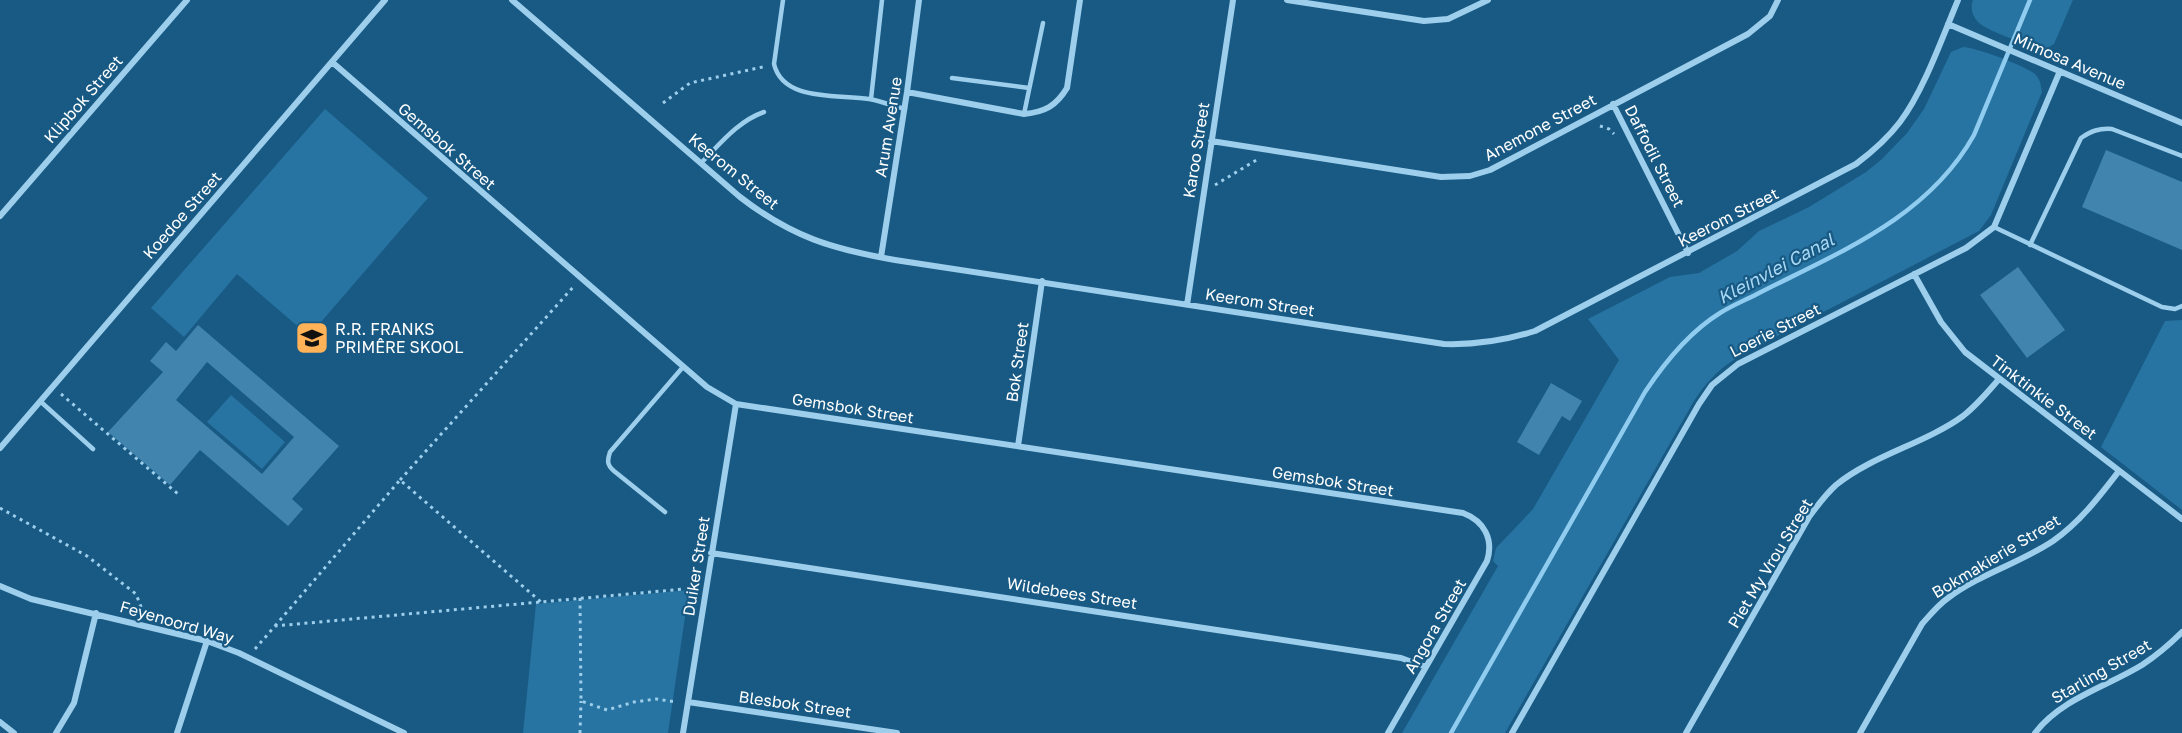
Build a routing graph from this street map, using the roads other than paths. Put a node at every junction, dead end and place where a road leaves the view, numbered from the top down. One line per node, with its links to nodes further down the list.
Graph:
1 (187, 0): 29 (street, Klipbok Street)
2 (386, 0): 15 (street, Koedoe Street)
3 (512, 0): 28 (street, Keerom Street)
4 (783, 0): 20 (lane)
5 (882, 0): 20 (lane)
6 (919, 0): 19 (street, Arum Avenue)
7 (1080, 0): 24 (street)
8 (1233, 0): 26 (street, Karoo Street)
9 (1287, 0): 10 (street)
10 (1488, 0)
11 (1778, 0): 21 (street, Anemone Street)
12 (1958, 0): 14 (street, Keerom Street)
13 (1043, 23): 18 (lane)
14 (1948, 24): 16 (street, Mimosa Avenue); 32 (street, Keerom Street)
15 (332, 62): 38 (street, Gemsbok Street); 40 (street, Koedoe Street)
16 (2060, 71): 25 (street, Mimosa Avenue); 30 (street)
17 (952, 78): 18 (lane)
18 (1029, 88): 24 (lane)
19 (908, 92): 22 (street, Arum Avenue); 24 (street)
20 (871, 99): 22 (lane)
21 (1613, 104): 26 (street, Anemone Street); 32 (street, Daffodil Street)
22 (905, 109): 33 (street, Arum Avenue)
23 (764, 112): 28 (lane)
24 (1024, 114)
25 (2182, 123)
26 (1211, 141): 36 (street, Karoo Street)
27 (2182, 156): 31 (lane)
28 (701, 163): 33 (street, Keerom Street)
29 (0, 216)
30 (1994, 227): 31 (lane); 34 (street, Loerie Street)
31 (2030, 244): 37 (lane)
32 (1688, 252): 36 (street, Keerom Street)
33 (881, 257): 35 (street, Keerom Street)
34 (1914, 274): 39 (street, Tinktinkie Street); 64 (street, Loerie Street)
35 (1042, 281): 36 (street, Keerom Street); 42 (street, Bok Street)
36 (1187, 305)
37 (2182, 306)
38 (683, 367): 41 (street, Gemsbok Street); 46 (lane)
39 (1999, 379): 45 (street, Tinktinkie Street); 65 (street, Piet My Vrou Street)
40 (40, 401): 43 (street, Koedoe Street); 44 (lane)
41 (736, 404): 42 (street, Gemsbok Street); 49 (street, Duiker Street)
42 (1018, 446): 48 (street, Gemsbok Street)
43 (0, 448)
44 (93, 449)
45 (2119, 471): 47 (street, Tinktinkie Street); 66 (street, Bokmakierie Street)
46 (665, 512)
47 (2182, 519)
48 (1485, 528): 54 (street, Angora Street)
49 (711, 553): 54 (street, Wildebees Street); 55 (street, Duiker Street)
50 (0, 586): 51 (street, Feyenoord Way)
51 (96, 614): 53 (street, Feyenoord Way); 58 (street)
52 (2182, 632): 67 (street, Starling Street)
53 (207, 641): 59 (street); 60 (street, Feyenoord Way)
54 (1426, 667): 63 (street, Angora Street)
55 (688, 702): 61 (street, Duiker Street); 62 (street, Blesbok Street)
56 (0, 722): 57 (street)
57 (14, 733)
58 (56, 733)
59 (177, 733)
60 (404, 733)
61 (683, 733)
62 (897, 733)
63 (1388, 733)
64 (1512, 733)
65 (1686, 733)
66 (1860, 733)
67 (2035, 733)

